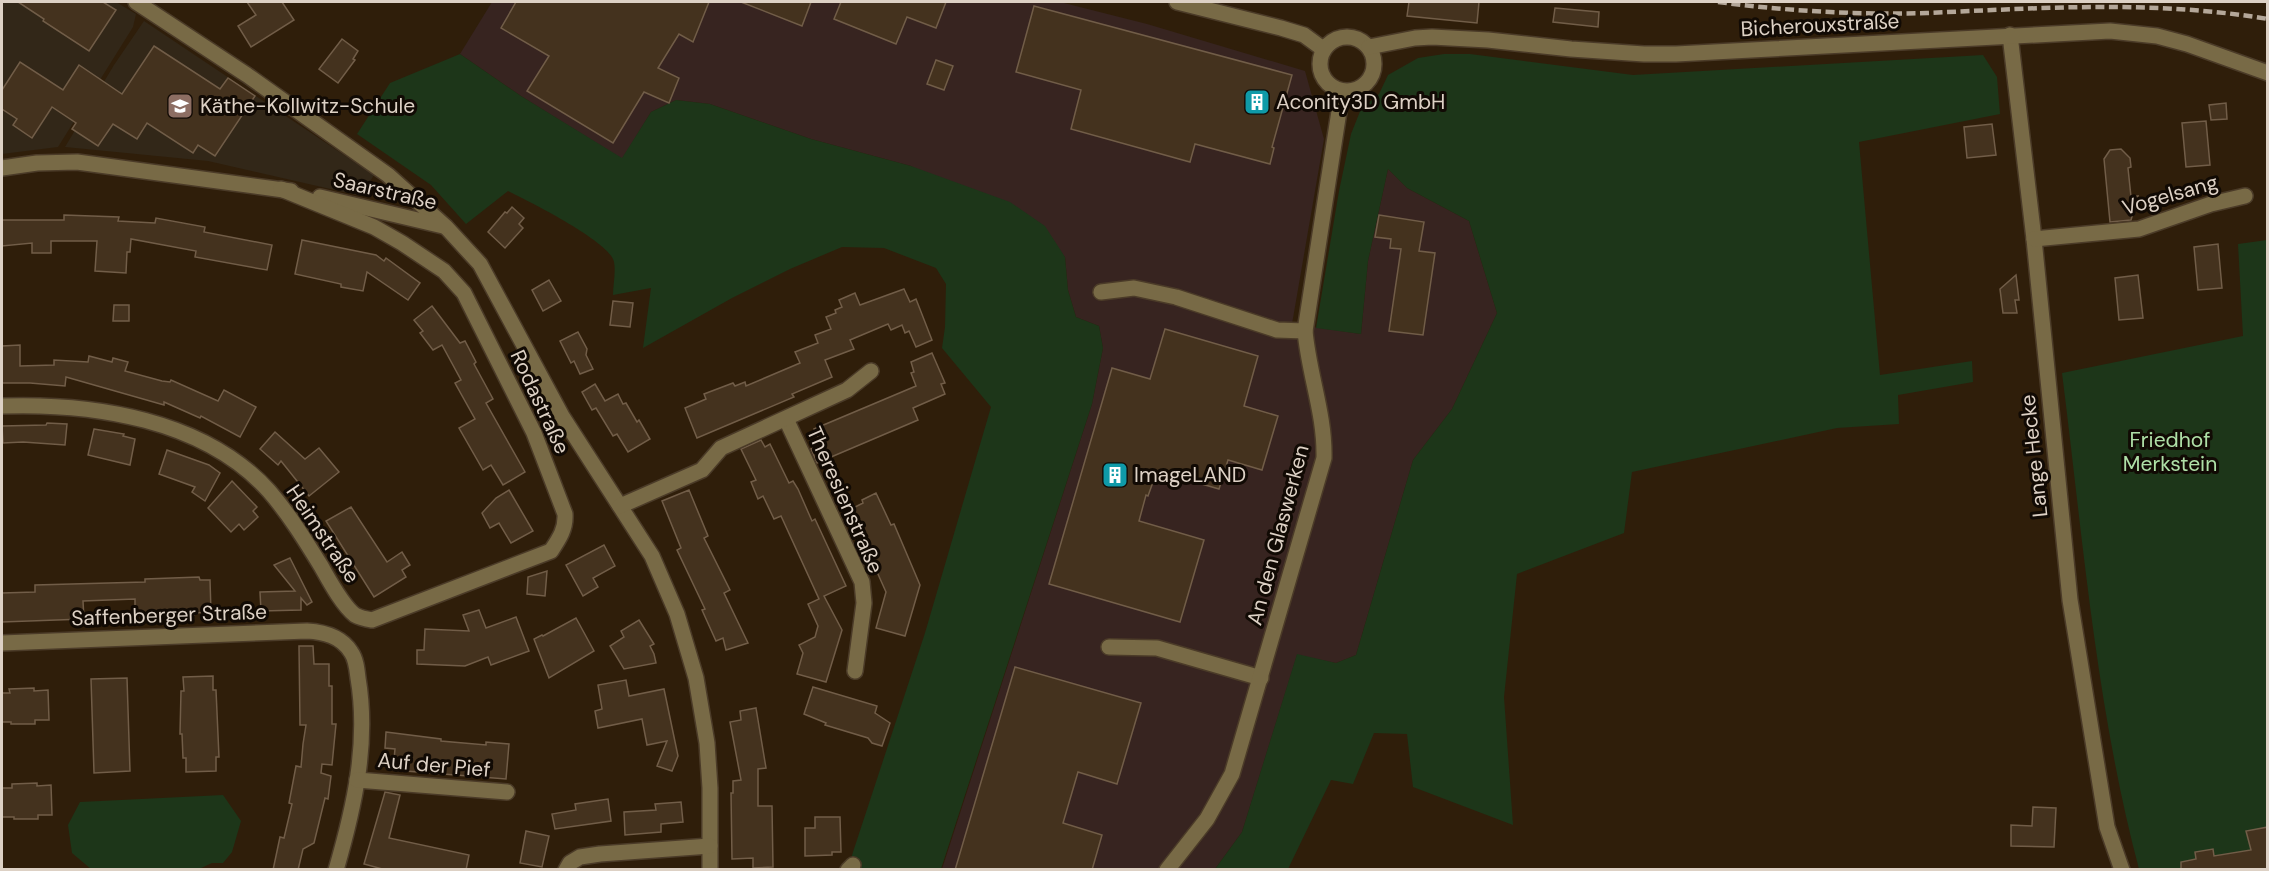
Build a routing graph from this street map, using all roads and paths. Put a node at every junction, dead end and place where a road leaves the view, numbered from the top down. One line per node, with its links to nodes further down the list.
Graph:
1 (136, 2): 11 (street)
2 (1177, 2): 5 (street)
3 (2010, 35): 4 (street, Bicherouxstraße); 6 (street, Bicherouxstraße); 12 (street, Lange Hecke)
4 (1369, 48): 5 (street); 7 (street)
5 (1323, 49): 7 (street)
6 (2268, 73)
7 (1342, 92): 14 (street, An den Glaswerken)
8 (2, 168): 9 (street, Saarstraße)
9 (281, 189): 11 (street, Saarstraße); 19 (street, Rodastraße)
10 (2245, 195): 12 (street, Vogelsang)
11 (446, 227): 18 (street, Saarstraße)
12 (2034, 239): 32 (street, Lange Hecke)
13 (1101, 292): 14 (street)
14 (1305, 331): 24 (street, An den Glaswerken)
15 (871, 371): 17 (street, Theresienstraße)
16 (2, 406): 19 (street, Heimstraße)
17 (786, 419): 18 (street, Theresienstraße); 23 (street, Theresienstraße)
18 (616, 500): 27 (street, Saarstraße)
19 (372, 620)
20 (336, 637): 21 (street, Saffenberger Straße); 25 (street, Auf der Pief)
21 (2, 643)
22 (1109, 647): 24 (street)
23 (855, 671)
24 (1261, 678): 31 (street, An den Glaswerken)
25 (357, 780): 26 (street, Auf der Pief); 28 (street, Auf der Pief)
26 (507, 792)
27 (710, 846): 29 (street); 30 (street, Saarstraße)
28 (336, 870)
29 (566, 870)
30 (710, 870)
31 (1167, 870)
32 (2122, 870)

